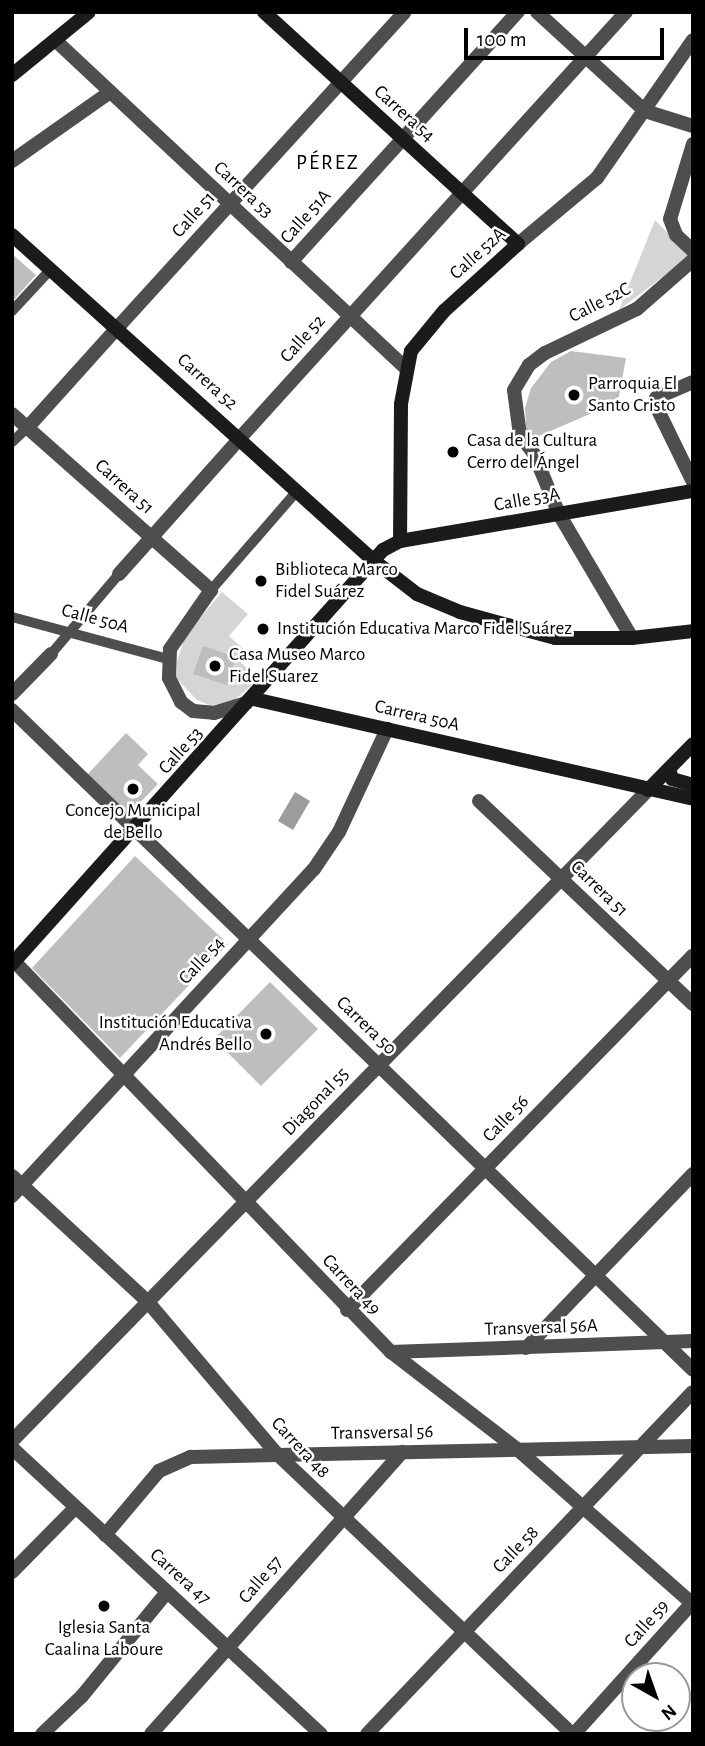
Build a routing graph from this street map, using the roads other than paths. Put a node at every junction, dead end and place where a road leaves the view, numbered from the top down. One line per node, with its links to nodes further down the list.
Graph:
1 (89, 12): 7 (main road)
2 (264, 12): 11 (main road, Carrera 54)
3 (405, 12): 11 (street, Calle 51)
4 (518, 12): 15 (street, Calle 51A)
5 (537, 12): 9 (street)
6 (626, 12): 9 (street, Calle 52)
7 (55, 40): 10 (main road); 12 (street, Carrera 53)
8 (693, 40): 13 (street, Calle 52A)
9 (586, 57): 13 (street); 18 (street, Calle 52)
10 (12, 75)
11 (341, 82): 15 (main road, Carrera 54); 19 (street, Calle 51)
12 (110, 92): 17 (street); 19 (street, Carrera 53)
13 (645, 111): 14 (street); 21 (street, Calle 52A)
14 (693, 127)
15 (403, 139): 18 (main road, Carrera 54); 24 (street, Calle 51A)
16 (693, 144): 22 (street)
17 (12, 161)
18 (462, 193): 21 (main road, Carrera 54); 27 (street, Calle 52)
19 (230, 204): 24 (street, Carrera 53); 28 (street, Calle 51)
20 (12, 235): 25 (main road, Carrera 52)
21 (518, 244): 29 (main road, Calle 52A)
22 (693, 251)
23 (693, 260): 38 (street, Calle 52C)
24 (291, 262): 27 (street, Carrera 53)
25 (51, 269): 26 (street); 28 (main road, Carrera 52)
26 (12, 311)
27 (349, 317): 29 (street, Carrera 53); 33 (street, Calle 52)
28 (118, 327): 32 (street, Calle 51); 33 (main road, Carrera 52)
29 (405, 368): 40 (main road, Calle 52A)
30 (693, 382): 35 (street)
31 (12, 414): 32 (street, Carrera 51)
32 (28, 426): 34 (street, Calle 51); 39 (street, Carrera 51)
33 (240, 438): 36 (main road, Carrera 52); 39 (street, Calle 52)
34 (12, 442)
35 (693, 482)
36 (298, 491): 41 (main road, Carrera 52); 43 (street)
37 (693, 491): 38 (main road, Calle 53A)
38 (559, 514): 40 (main road, Calle 53A); 47 (street)
39 (150, 536): 42 (street, Calle 52); 43 (street, Carrera 51)
40 (400, 541): 41 (main road, Calle 53A)
41 (373, 560): 47 (main road); 51 (main road, Calle 53)
42 (119, 574): 46 (street, Calle 52)
43 (211, 590): 49 (street)
44 (12, 617): 46 (street, Calle 50A)
45 (693, 631): 47 (main road)
46 (72, 633): 48 (street, Calle 52); 49 (street, Calle 50A)
47 (632, 638)
48 (51, 654): 50 (street, Calle 52)
49 (168, 659): 51 (street)
50 (12, 694)
51 (254, 699): 53 (main road, Carrera 50A); 60 (main road, Calle 53)
52 (12, 710): 60 (street, Carrera 50)
53 (387, 729): 57 (main road, Carrera 50A); 62 (street, Calle 54)
54 (693, 744): 55 (main road)
55 (669, 769): 56 (main road); 57 (main road)
56 (693, 785)
57 (649, 790): 58 (main road, Carrera 50A); 61 (street, Diagonal 55)
58 (693, 799)
59 (479, 801): 61 (street, Carrera 51)
60 (133, 831): 62 (street, Carrera 50); 64 (main road, Calle 53)
61 (561, 879): 65 (street, Carrera 51); 67 (street, Diagonal 55)
62 (248, 940): 67 (street, Carrera 50); 68 (street, Calle 54)
63 (693, 956): 65 (street, Calle 56)
64 (13, 962): 68 (street, Carrera 49)
65 (668, 981): 66 (street, Carrera 51); 69 (street, Calle 56)
66 (693, 1004)
67 (379, 1065): 69 (street, Carrera 50); 73 (street, Diagonal 55)
68 (125, 1074): 71 (street, Calle 54); 73 (street, Carrera 49)
69 (485, 1168): 74 (street, Carrera 50); 76 (street, Calle 56)
70 (693, 1174): 74 (street)
71 (18, 1180): 72 (street, Calle 54); 75 (street, Carrera 48)
72 (12, 1196)
73 (248, 1199): 75 (street, Diagonal 55); 76 (street, Carrera 49)
74 (595, 1276): 78 (street, Carrera 50); 79 (street)
75 (148, 1302): 83 (street, Diagonal 55); 88 (street, Carrera 48)
76 (347, 1310): 80 (street, Carrera 49)
77 (693, 1341): 78 (street, Transversal 56A)
78 (663, 1342): 79 (street, Transversal 56A); 81 (street, Carrera 50)
79 (526, 1348): 80 (street, Transversal 56A)
80 (391, 1352): 87 (street, Carrera 49)
81 (693, 1370)
82 (693, 1392): 84 (street, Calle 58)
83 (12, 1441)
84 (642, 1445): 85 (street, Transversal 56); 87 (street, Transversal 56); 90 (street, Calle 58)
85 (693, 1446)
86 (12, 1448): 91 (street, Carrera 47)
87 (517, 1449): 89 (street, Transversal 56); 90 (street, Carrera 49)
88 (275, 1452): 89 (street, Transversal 56); 92 (street, Carrera 48); 93 (street, Transversal 56)
89 (401, 1452): 92 (street, Calle 57)
90 (583, 1507): 96 (street, Carrera 49); 97 (street, Calle 58)
91 (75, 1508): 93 (street, Carrera 47); 94 (street)
92 (341, 1519): 97 (street, Carrera 48); 98 (street, Calle 57)
93 (105, 1535): 95 (street, Carrera 47)
94 (12, 1572)
95 (167, 1591): 98 (street, Carrera 47); 99 (street)
96 (692, 1603): 103 (street, Calle 59)
97 (464, 1632): 102 (street, Calle 58); 103 (street, Carrera 48)
98 (228, 1647): 100 (street, Calle 57); 101 (street, Carrera 47)
99 (41, 1734)
100 (151, 1734)
101 (321, 1734)
102 (367, 1734)
103 (573, 1734)

